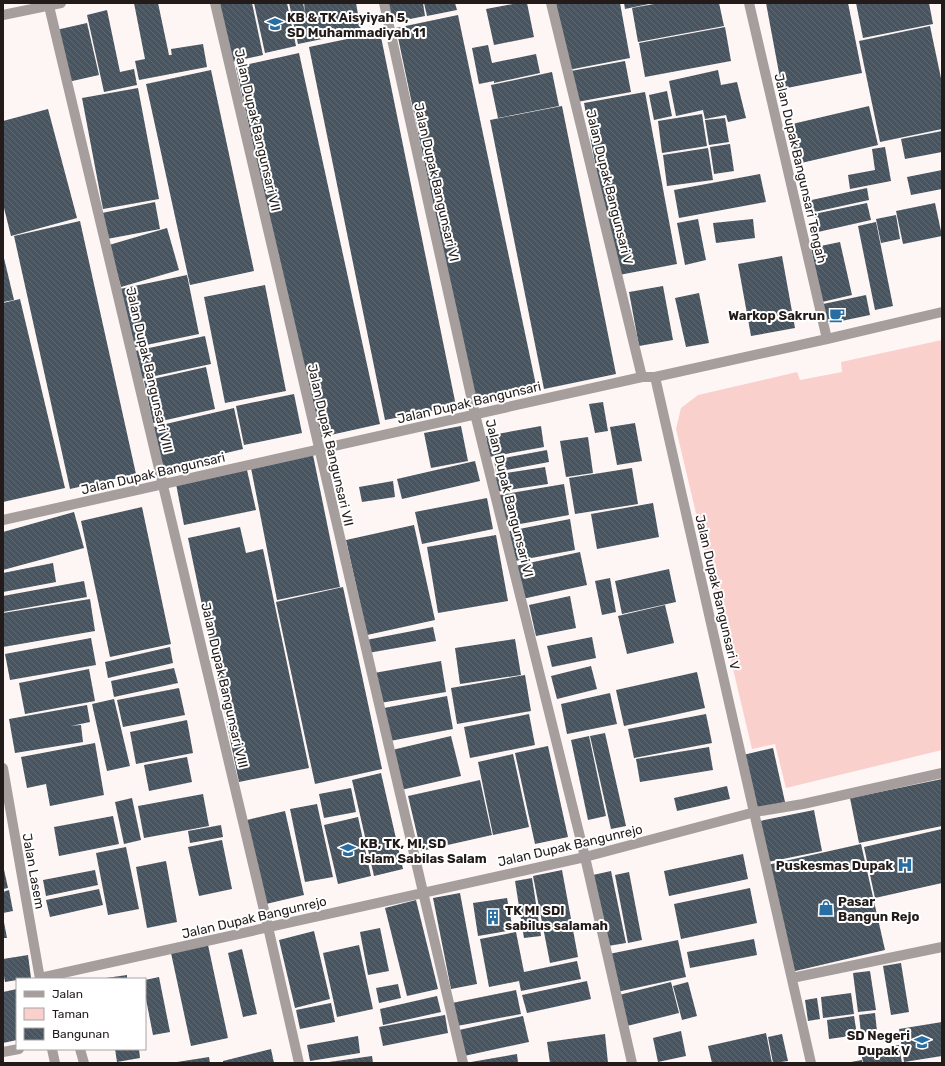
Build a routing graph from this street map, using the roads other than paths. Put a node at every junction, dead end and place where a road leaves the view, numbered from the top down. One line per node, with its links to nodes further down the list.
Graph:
1 (61, 3): 6 (street)
2 (215, 3): 13 (street, Jalan Dupak Bangunsari VII)
3 (384, 3): 12 (street, Jalan Dupak Bangunsari VI)
4 (551, 3): 10 (street, Jalan Dupak Bangunsari V)
5 (749, 3): 9 (street, Jalan Dupak Bangunsari Tengah)
6 (49, 6): 7 (street); 14 (street, Jalan Dupak Bangunsari VIII)
7 (3, 16)
8 (942, 312): 9 (street, Jalan Dupak Bangunsari)
9 (827, 339): 11 (street, Jalan Dupak Bangunsari)
10 (642, 377): 11 (street, Jalan Dupak Bangunsari); 12 (street, Jalan Dupak Bangunsari)
11 (655, 377): 18 (street, Jalan Dupak Bangunsari V)
12 (476, 414): 13 (street, Jalan Dupak Bangunsari); 19 (street, Jalan Dupak Bangunsari VI)
13 (319, 449): 14 (street, Jalan Dupak Bangunsari); 20 (street, Jalan Dupak Bangunsari VII)
14 (164, 484): 15 (street, Jalan Dupak Bangunsari); 21 (street, Jalan Dupak Bangunsari VIII)
15 (3, 520)
16 (3, 768): 24 (street, Jalan Lasem)
17 (942, 773): 18 (street, Jalan Dupak Bangunrejo)
18 (755, 812): 19 (street, Jalan Dupak Bangunrejo); 25 (street, Jalan Dupak Bangunsari V)
19 (585, 857): 20 (street, Jalan Dupak Bangunrejo); 34 (street, Jalan Dupak Bangunsari VI)
20 (424, 893): 21 (street, Jalan Dupak Bangunrejo); 33 (street, Jalan Dupak Bangunsari VII)
21 (268, 927): 23 (street, Jalan Dupak Bangunrejo); 32 (street, Jalan Dupak Bangunsari VIII)
22 (942, 946): 25 (street)
23 (61, 976): 24 (street, Jalan Dupak Bangunrejo)
24 (40, 978)
25 (792, 978): 35 (street, Jalan Dupak Bangunsari V)
26 (16, 1050): 29 (street)
27 (52, 1050): 30 (street)
28 (80, 1050): 31 (street)
29 (3, 1052)
30 (55, 1063)
31 (84, 1063)
32 (299, 1063)
33 (462, 1063)
34 (632, 1063)
35 (811, 1063)

